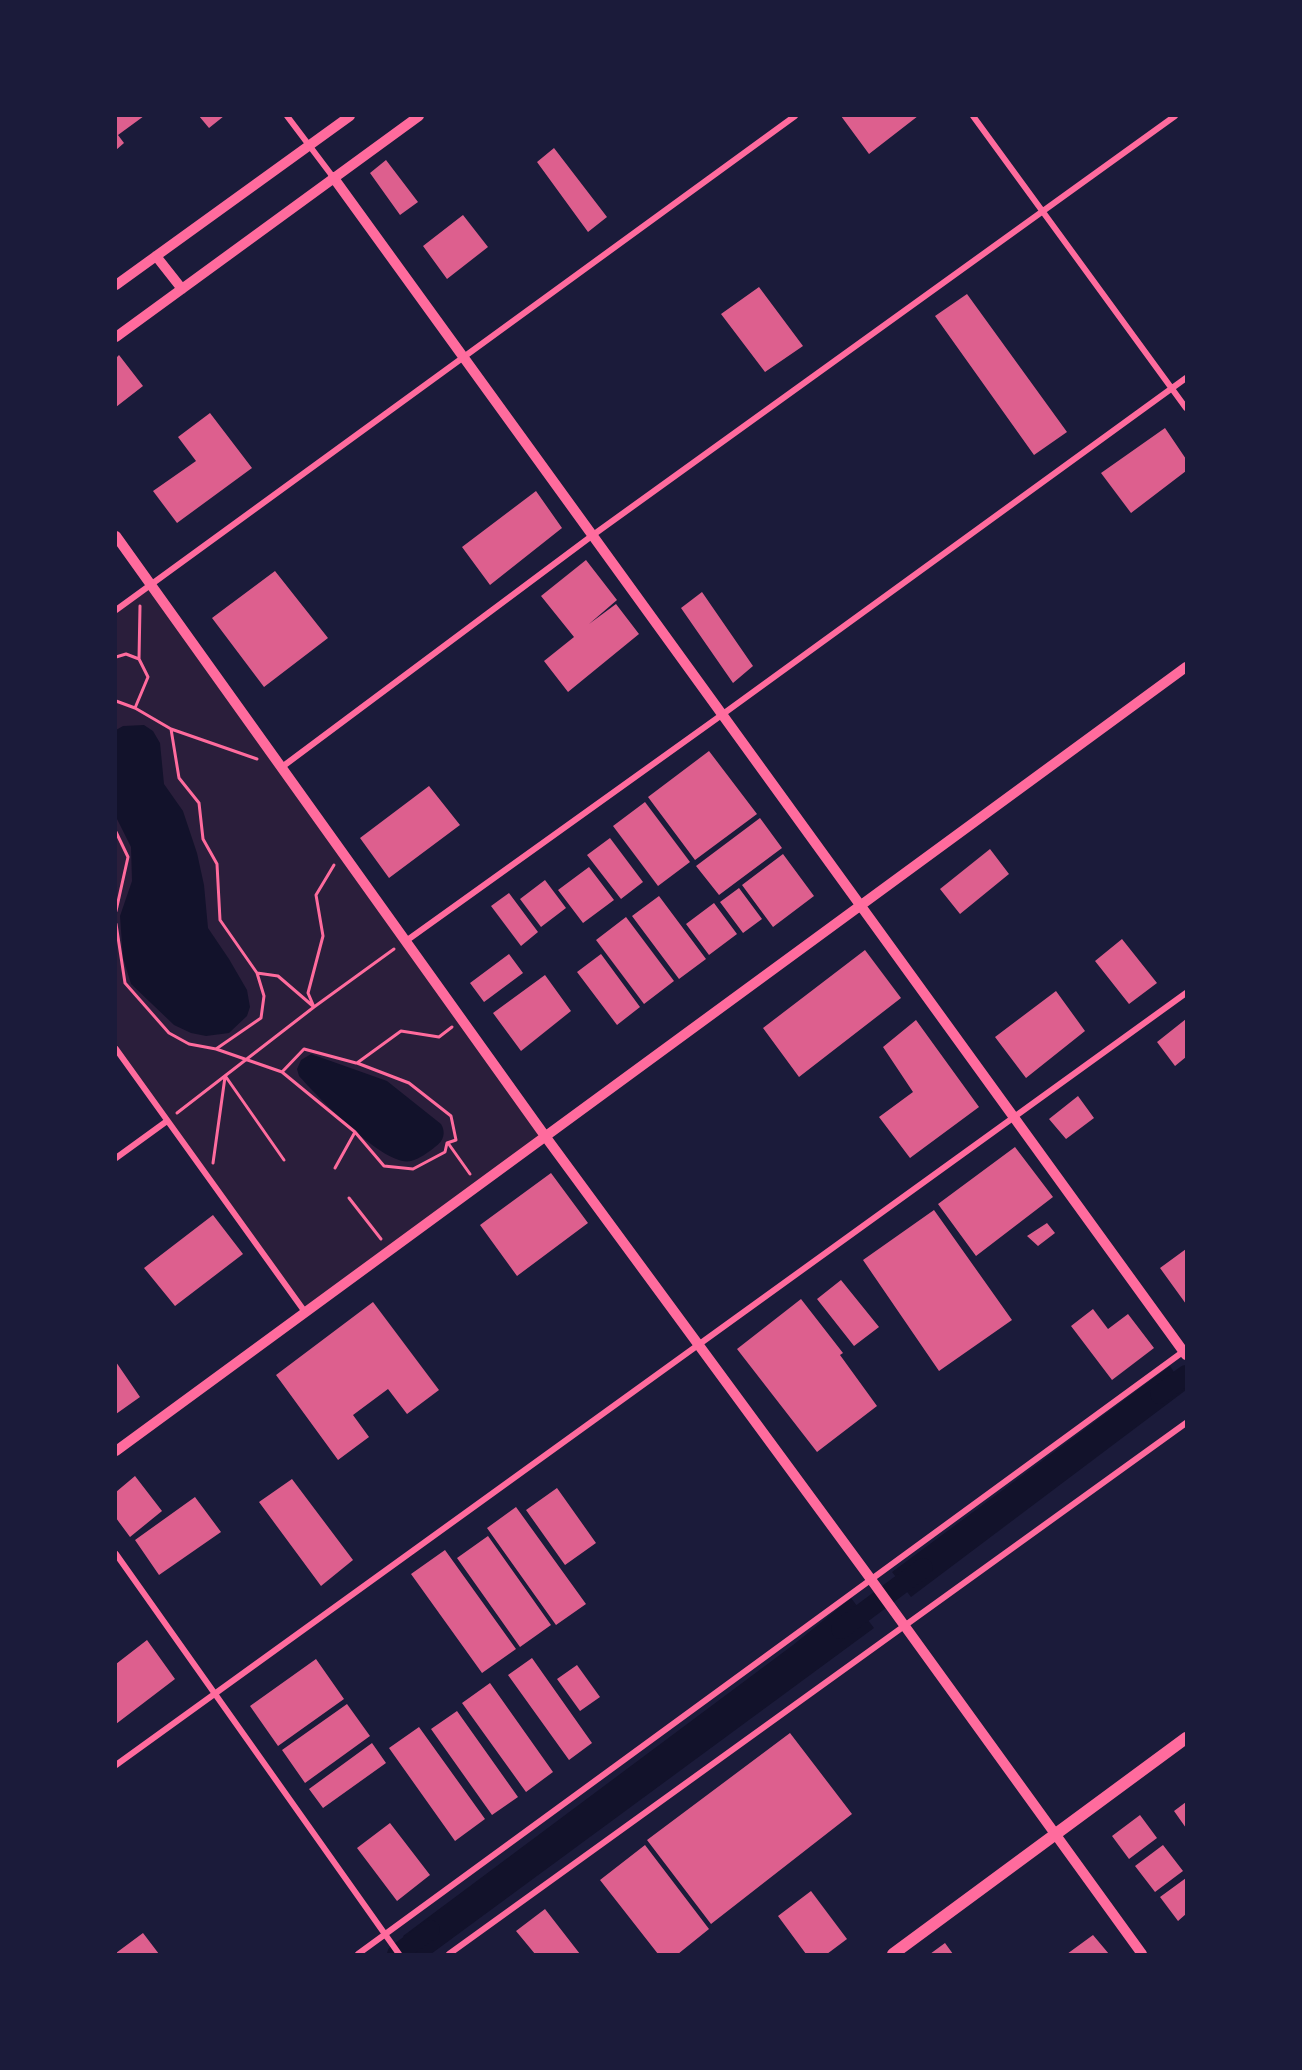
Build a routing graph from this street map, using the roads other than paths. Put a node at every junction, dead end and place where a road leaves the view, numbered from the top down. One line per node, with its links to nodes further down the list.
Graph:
1 (287, 116): 7 (street)
2 (350, 116): 7 (street)
3 (419, 116): 8 (street)
4 (795, 116): 14 (street)
5 (973, 116): 9 (street)
6 (1174, 116): 9 (street)
7 (309, 146): 8 (street); 10 (street)
8 (333, 177): 12 (street); 14 (street)
9 (1043, 212): 16 (street); 18 (street)
10 (156, 256): 11 (street); 12 (street)
11 (116, 285)
12 (183, 289): 13 (street)
13 (116, 338)
14 (464, 357): 18 (street); 20 (street)
15 (1186, 378): 16 (street)
16 (1172, 388): 17 (street); 23 (street)
17 (1186, 408)
18 (593, 535): 23 (street); 24 (street)
19 (116, 536): 20 (street)
20 (151, 585): 21 (street); 24 (street)
21 (116, 610)
22 (1186, 667): 25 (street)
23 (723, 714): 25 (street); 26 (street)
24 (282, 767): 26 (street)
25 (861, 905): 29 (street); 31 (street)
26 (406, 941): 31 (street)
27 (1186, 993): 29 (street)
28 (116, 1049): 30 (street)
29 (1015, 1117): 34 (street); 35 (street)
30 (167, 1121): 32 (street); 33 (street)
31 (545, 1136): 33 (street); 34 (street)
32 (116, 1158)
33 (305, 1312): 37 (street)
34 (698, 1345): 39 (street); 41 (street)
35 (1186, 1352): 39 (street)
36 (1186, 1423): 40 (street)
37 (116, 1451)
38 (116, 1554): 41 (street)
39 (873, 1582): 40 (street); 45 (street)
40 (904, 1625): 44 (street); 48 (street)
41 (214, 1694): 43 (street); 45 (street)
42 (1186, 1738): 44 (main road)
43 (116, 1765)
44 (1056, 1835): 49 (main road); 50 (street)
45 (385, 1935): 46 (street); 47 (street)
46 (358, 1954)
47 (399, 1954)
48 (449, 1954)
49 (893, 1954)
50 (1142, 1954)

